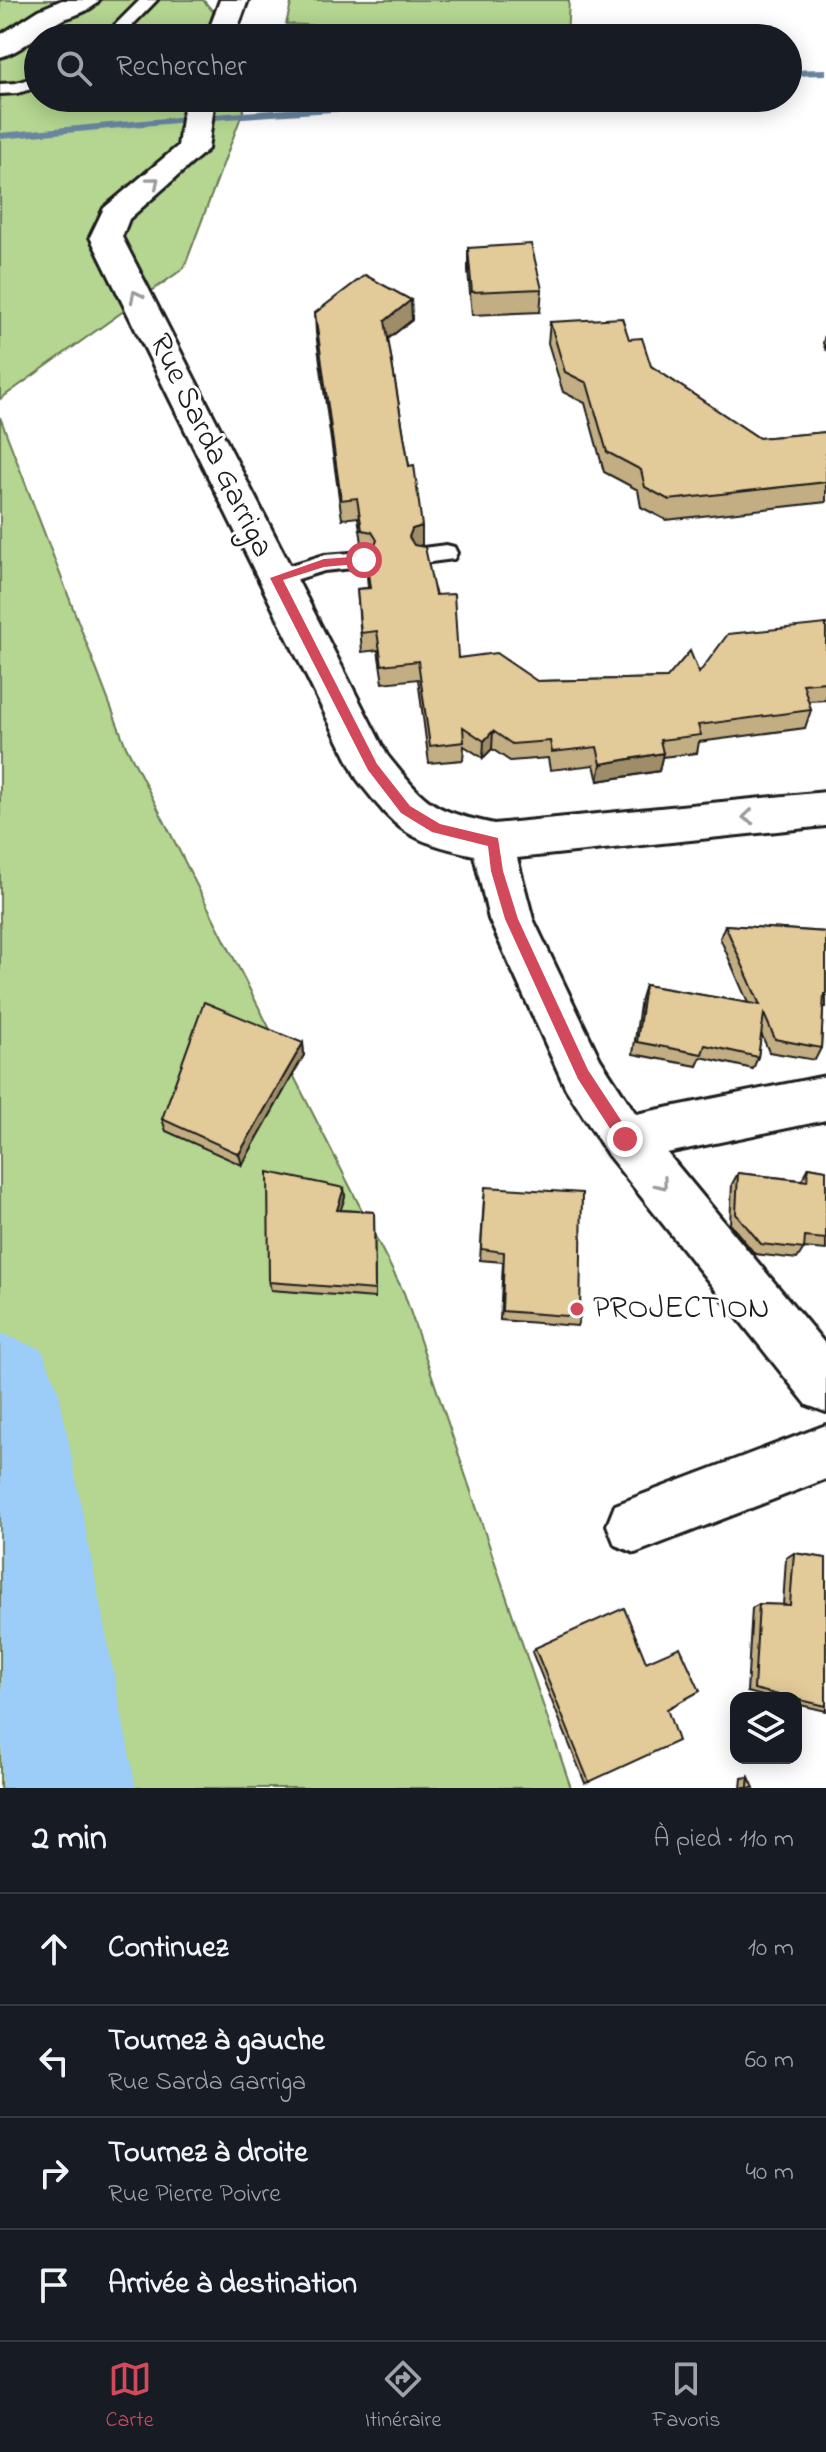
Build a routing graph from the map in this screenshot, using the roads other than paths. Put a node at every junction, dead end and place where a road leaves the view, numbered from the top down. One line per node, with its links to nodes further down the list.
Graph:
1 (85, 0): 5 (street)
2 (116, 0): 6 (street)
3 (149, 0): 7 (lane)
4 (234, 0): 8 (street)
5 (37, 24)
6 (79, 24)
7 (124, 24)
8 (225, 24)
9 (24, 32): 10 (street)
10 (0, 48)
11 (24, 57): 12 (street)
12 (0, 70)
13 (24, 86): 14 (lane)
14 (0, 89)
15 (198, 112): 19 (street, Rue Sarda Garriga, one-way to 15)
16 (446, 553): 17 (lane)
17 (423, 555)
18 (364, 560): 19 (lane)
19 (276, 578): 21 (street, Rue Sarda Garriga)
20 (826, 809): 21 (street, Rue Sarda Garriga, one-way to 21)
21 (494, 842): 23 (street)
22 (826, 1098): 23 (street)
23 (625, 1139): 24 (street, one-way to 24)
24 (826, 1386)
25 (826, 1452): 26 (street)
26 (635, 1525)

